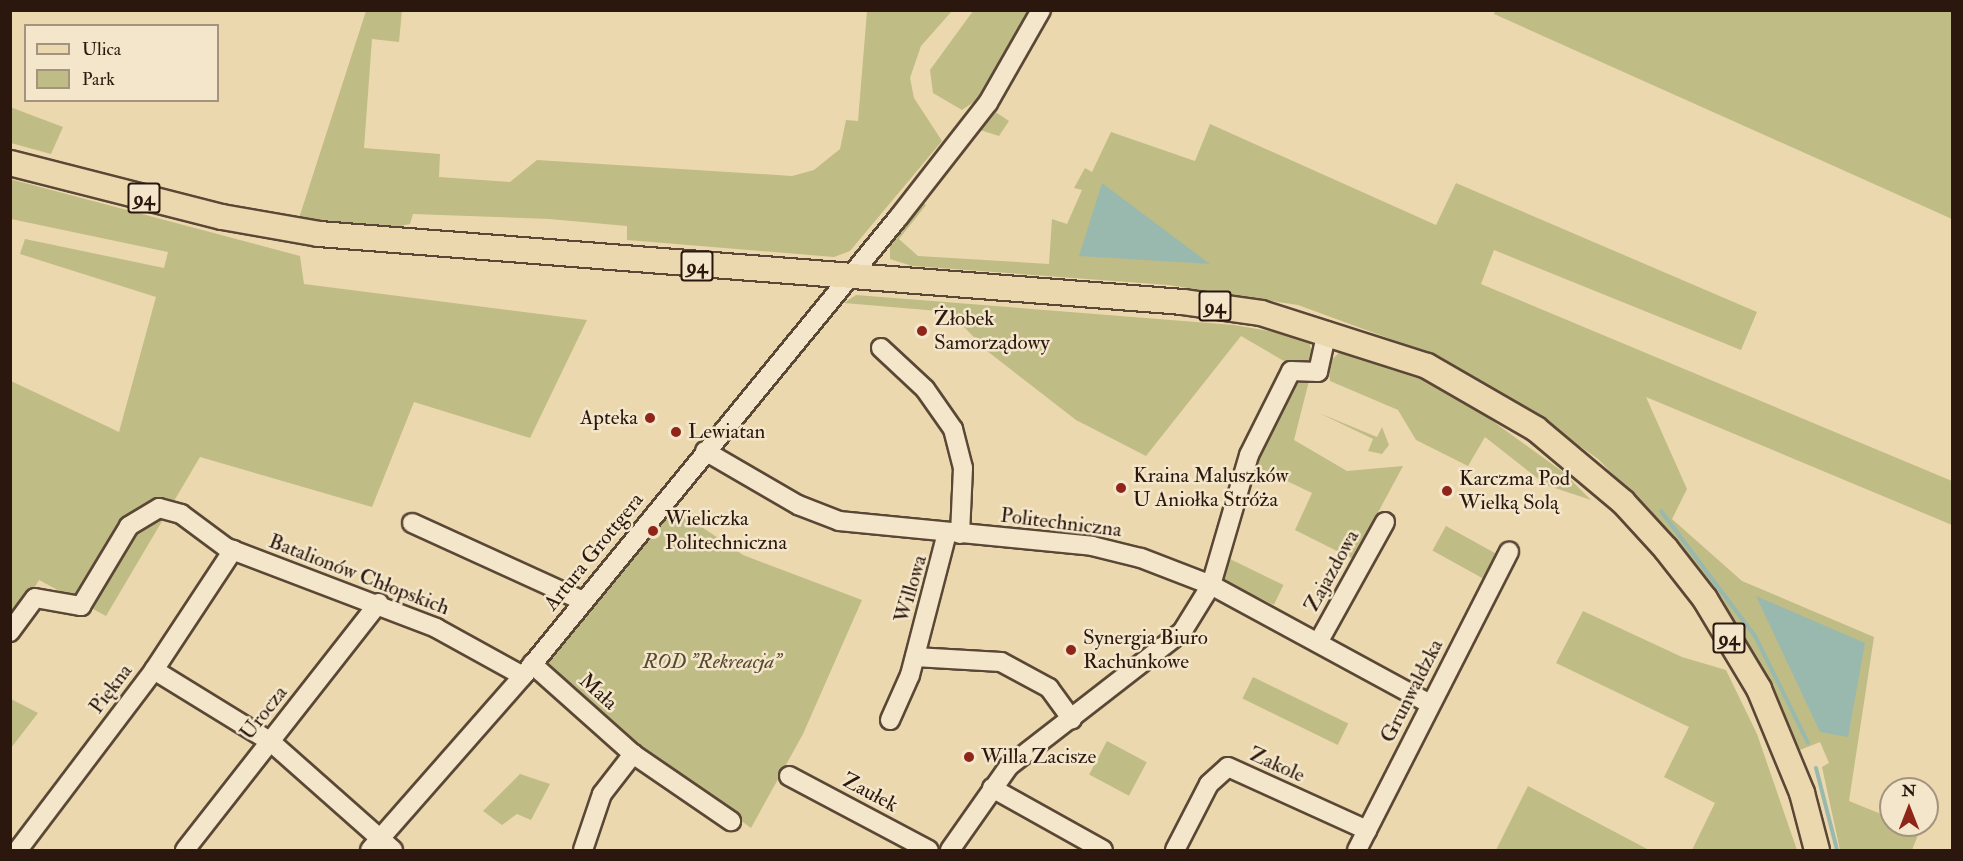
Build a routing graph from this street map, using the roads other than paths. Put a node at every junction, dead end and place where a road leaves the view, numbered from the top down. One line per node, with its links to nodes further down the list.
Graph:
1 (1041, 10): 3 (street, Artura Grottgera)
2 (10, 163): 3 (main road, 94)
3 (846, 278): 4 (main road, 94); 6 (street, Artura Grottgera)
4 (1328, 332): 12 (street); 38 (main road, 94)
5 (881, 348): 9 (street, Willowa)
6 (705, 451): 9 (street, Politechniczna); 13 (street, Artura Grottgera)
7 (1385, 522): 16 (street, Zajazdowa)
8 (412, 523): 13 (street)
9 (953, 533): 12 (street, Politechniczna); 17 (street, Willowa)
10 (233, 550): 14 (street, Batalionów Chłopskich); 15 (street, Batalionów Chłopskich); 18 (street, Piękna)
11 (1509, 552): 20 (street, Grunwaldzka)
12 (1211, 585): 16 (street, Politechniczna); 22 (street)
13 (583, 601): 19 (street, Artura Grottgera)
14 (379, 603): 19 (street, Batalionów Chłopskich); 23 (street, Urocza)
15 (10, 632)
16 (1319, 641): 20 (street, Politechniczna)
17 (915, 657): 21 (street, Willowa); 22 (street)
18 (154, 670): 23 (street); 30 (street, Piękna)
19 (528, 670): 24 (street, Mała); 29 (street, Artura Grottgera)
20 (1430, 704): 28 (street, Grunwaldzka)
21 (890, 720)
22 (1072, 720): 26 (street)
23 (271, 742): 29 (street); 31 (street, Urocza)
24 (633, 754): 27 (street, Mała); 32 (street)
25 (789, 776): 33 (street, Zaułek)
26 (992, 788): 34 (street); 35 (street)
27 (731, 821)
28 (1367, 830): 36 (street, Zakole); 37 (street, Grunwaldzka)
29 (382, 847)
30 (18, 850)
31 (185, 850)
32 (583, 850)
33 (929, 850)
34 (950, 850)
35 (1103, 850)
36 (1175, 850)
37 (1358, 850)
38 (1817, 850)

